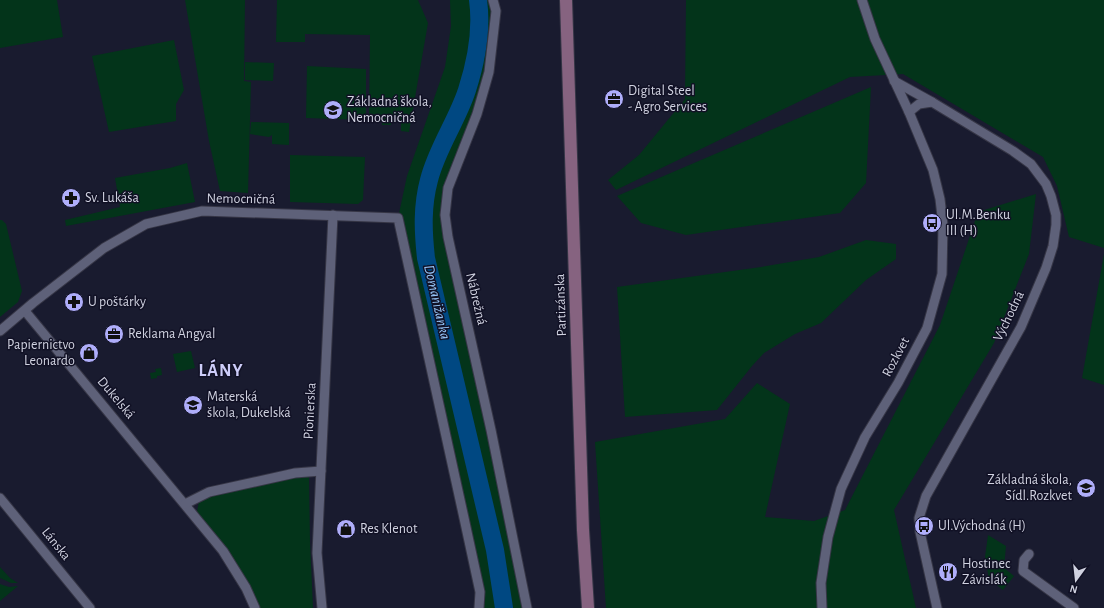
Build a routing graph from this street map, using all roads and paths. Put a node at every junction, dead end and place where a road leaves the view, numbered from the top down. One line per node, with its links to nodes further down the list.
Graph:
1 (493, 0): 18 (street, Nábrežná)
2 (566, 0): 19 (main road, Partizánska)
3 (862, 0): 4 (street, Rozkvet)
4 (894, 81): 5 (street, Východná); 6 (street, Rozkvet)
5 (932, 102): 6 (street); 21 (street, Východná)
6 (910, 112): 20 (street, Rozkvet)
7 (333, 215): 8 (street, Nemocničná); 10 (street, Pionierska); 17 (street, Nemocničná)
8 (25, 311): 9 (street, Nemocničná); 12 (street, Dukelská)
9 (0, 331)
10 (317, 471): 12 (street); 16 (street, Pionierska)
11 (0, 498): 14 (street, Lánska)
12 (185, 504): 15 (street, Dukelská)
13 (1029, 554): 22 (street)
14 (90, 608)
15 (255, 608)
16 (322, 608)
17 (479, 608)
18 (527, 608)
19 (588, 608)
20 (822, 608)
21 (937, 608)
22 (1074, 608)

